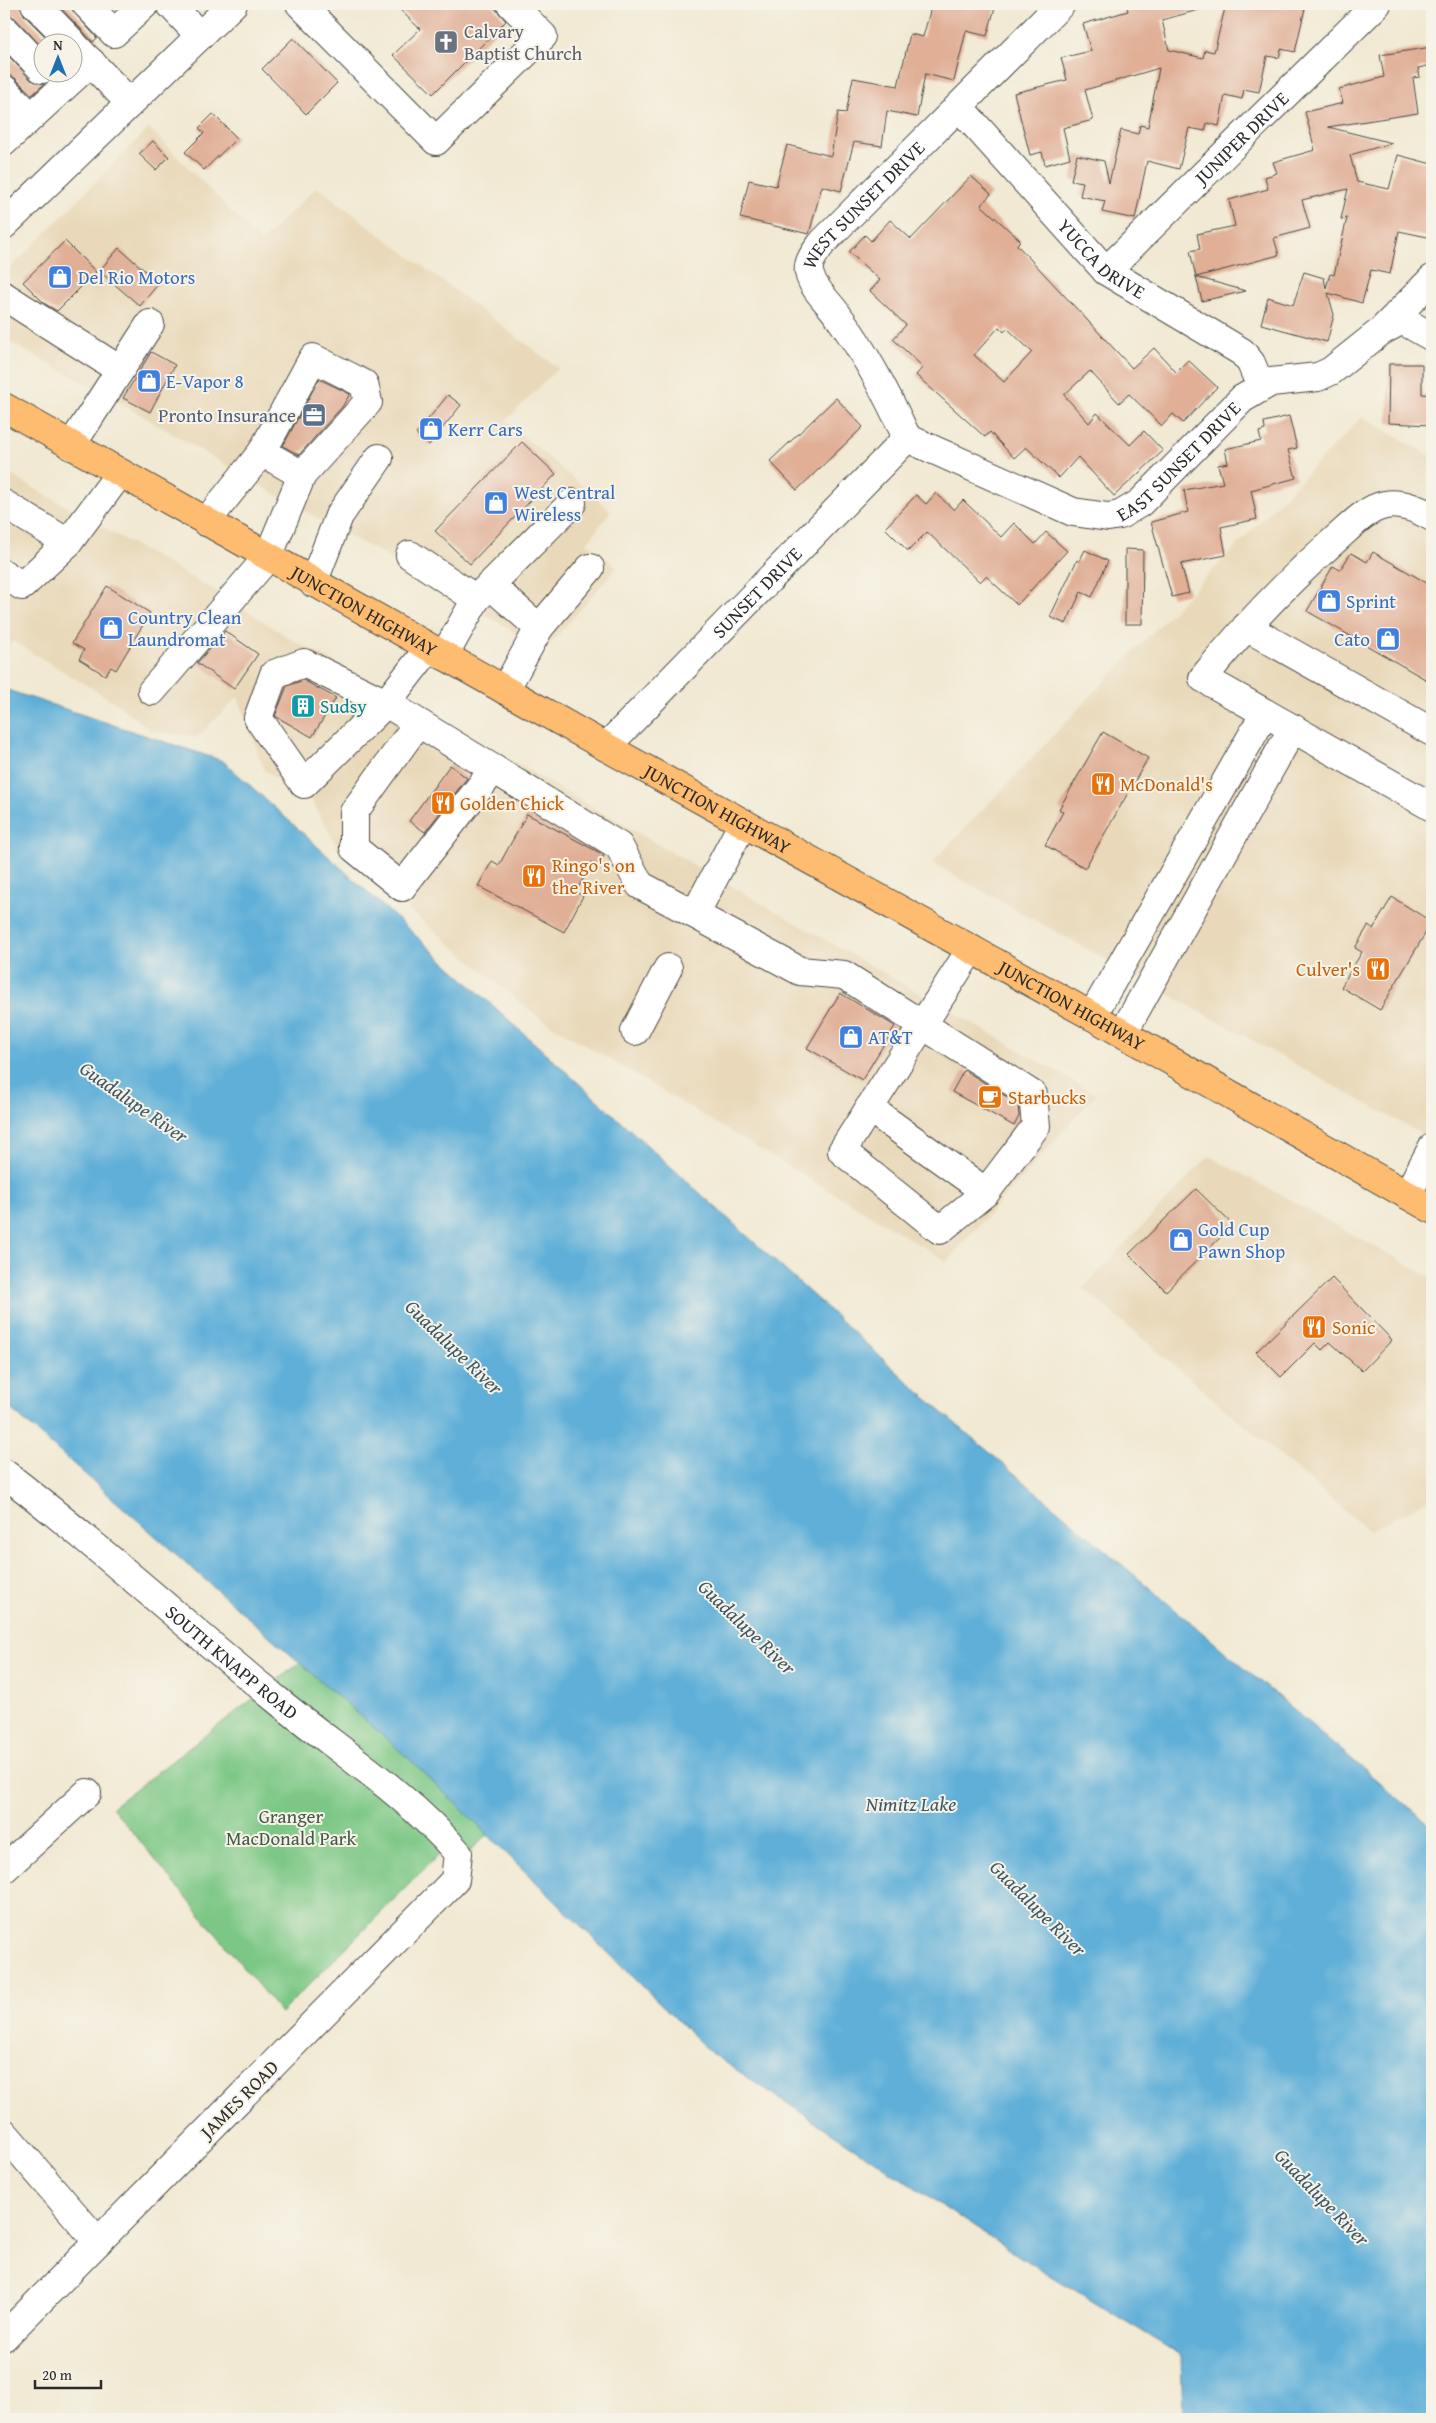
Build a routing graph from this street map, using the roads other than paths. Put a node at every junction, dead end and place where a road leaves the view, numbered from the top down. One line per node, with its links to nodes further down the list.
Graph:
1 (35, 4): 11 (street)
2 (86, 4): 3 (street)
3 (145, 4)
4 (170, 4): 12 (street)
5 (233, 4): 12 (street)
6 (300, 4): 7 (street)
7 (511, 4)
8 (1061, 4): 18 (street, WEST SUNSET DRIVE)
9 (1377, 4): 22 (street, JUNIPER DRIVE)
10 (4, 29): 14 (street)
11 (62, 32)
12 (200, 36): 17 (street)
13 (82, 52): 17 (street)
14 (32, 59)
15 (52, 82): 19 (street)
16 (4, 89): 19 (street)
17 (130, 103): 21 (street)
18 (959, 107): 22 (street, YUCCA DRIVE); 31 (street, WEST SUNSET DRIVE)
19 (31, 117): 20 (street)
20 (4, 142)
21 (7, 216)
22 (1106, 270): 29 (street, YUCCA DRIVE)
23 (1432, 279): 26 (street)
24 (4, 296): 28 (street)
25 (150, 324): 28 (street)
26 (1380, 332): 27 (street, EAST SUNSET DRIVE); 29 (street, EAST SUNSET DRIVE)
27 (1432, 337)
28 (120, 370): 32 (street)
29 (1261, 387): 31 (street, EAST SUNSET DRIVE)
30 (4, 407): 32 (main road, JUNCTION HIGHWAY)
31 (908, 438): 58 (street, SUNSET DRIVE)
32 (71, 446): 35 (main road, JUNCTION HIGHWAY)
33 (262, 452): 36 (street); 36 (street); 40 (street)
34 (379, 458): 46 (street)
35 (120, 473): 40 (main road, JUNCTION HIGHWAY); 41 (street)
36 (302, 475): 43 (street)
37 (572, 503): 47 (street)
38 (4, 504): 41 (street)
39 (1432, 517): 48 (street)
40 (206, 522): 43 (main road, JUNCTION HIGHWAY)
41 (68, 543): 45 (street)
42 (410, 555): 47 (street)
43 (268, 557): 46 (main road, JUNCTION HIGHWAY); 52 (street)
44 (590, 568): 49 (street)
45 (4, 574)
46 (313, 583): 50 (main road, JUNCTION HIGHWAY)
47 (483, 592): 49 (street); 50 (street)
48 (1246, 627): 54 (street); 57 (street)
49 (539, 628): 51 (street)
50 (437, 652): 51 (main road, JUNCTION HIGHWAY); 53 (street)
51 (505, 690): 58 (main road, JUNCTION HIGHWAY)
52 (152, 691)
53 (386, 704): 53 (street); 55 (street)
54 (1266, 713): 56 (street); 65 (street)
55 (418, 723): 59 (street); 59 (street)
56 (1293, 728): 60 (street); 68 (street)
57 (1432, 732)
58 (606, 747): 61 (main road, JUNCTION HIGHWAY)
59 (494, 769): 62 (street)
60 (1432, 807)
61 (742, 823): 62 (street); 63 (main road, JUNCTION HIGHWAY)
62 (695, 914): 66 (street)
63 (970, 949): 65 (main road, JUNCTION HIGHWAY); 66 (street)
64 (668, 968): 67 (street)
65 (1092, 1016): 68 (main road, JUNCTION HIGHWAY)
66 (923, 1025): 69 (street); 71 (street)
67 (635, 1031)
68 (1123, 1033): 72 (main road, JUNCTION HIGHWAY)
69 (869, 1108): 71 (street); 71 (street)
70 (1432, 1148): 72 (street)
71 (986, 1192)
72 (1407, 1194): 73 (main road, JUNCTION HIGHWAY)
73 (1432, 1209)
74 (4, 1473): 76 (street, SOUTH KNAPP ROAD)
75 (87, 1793): 77 (street)
76 (458, 1853): 79 (street, JAMES ROAD)
77 (4, 1869)
78 (4, 2133): 79 (street)
79 (98, 2242): 80 (street, JAMES ROAD)
80 (4, 2338)

